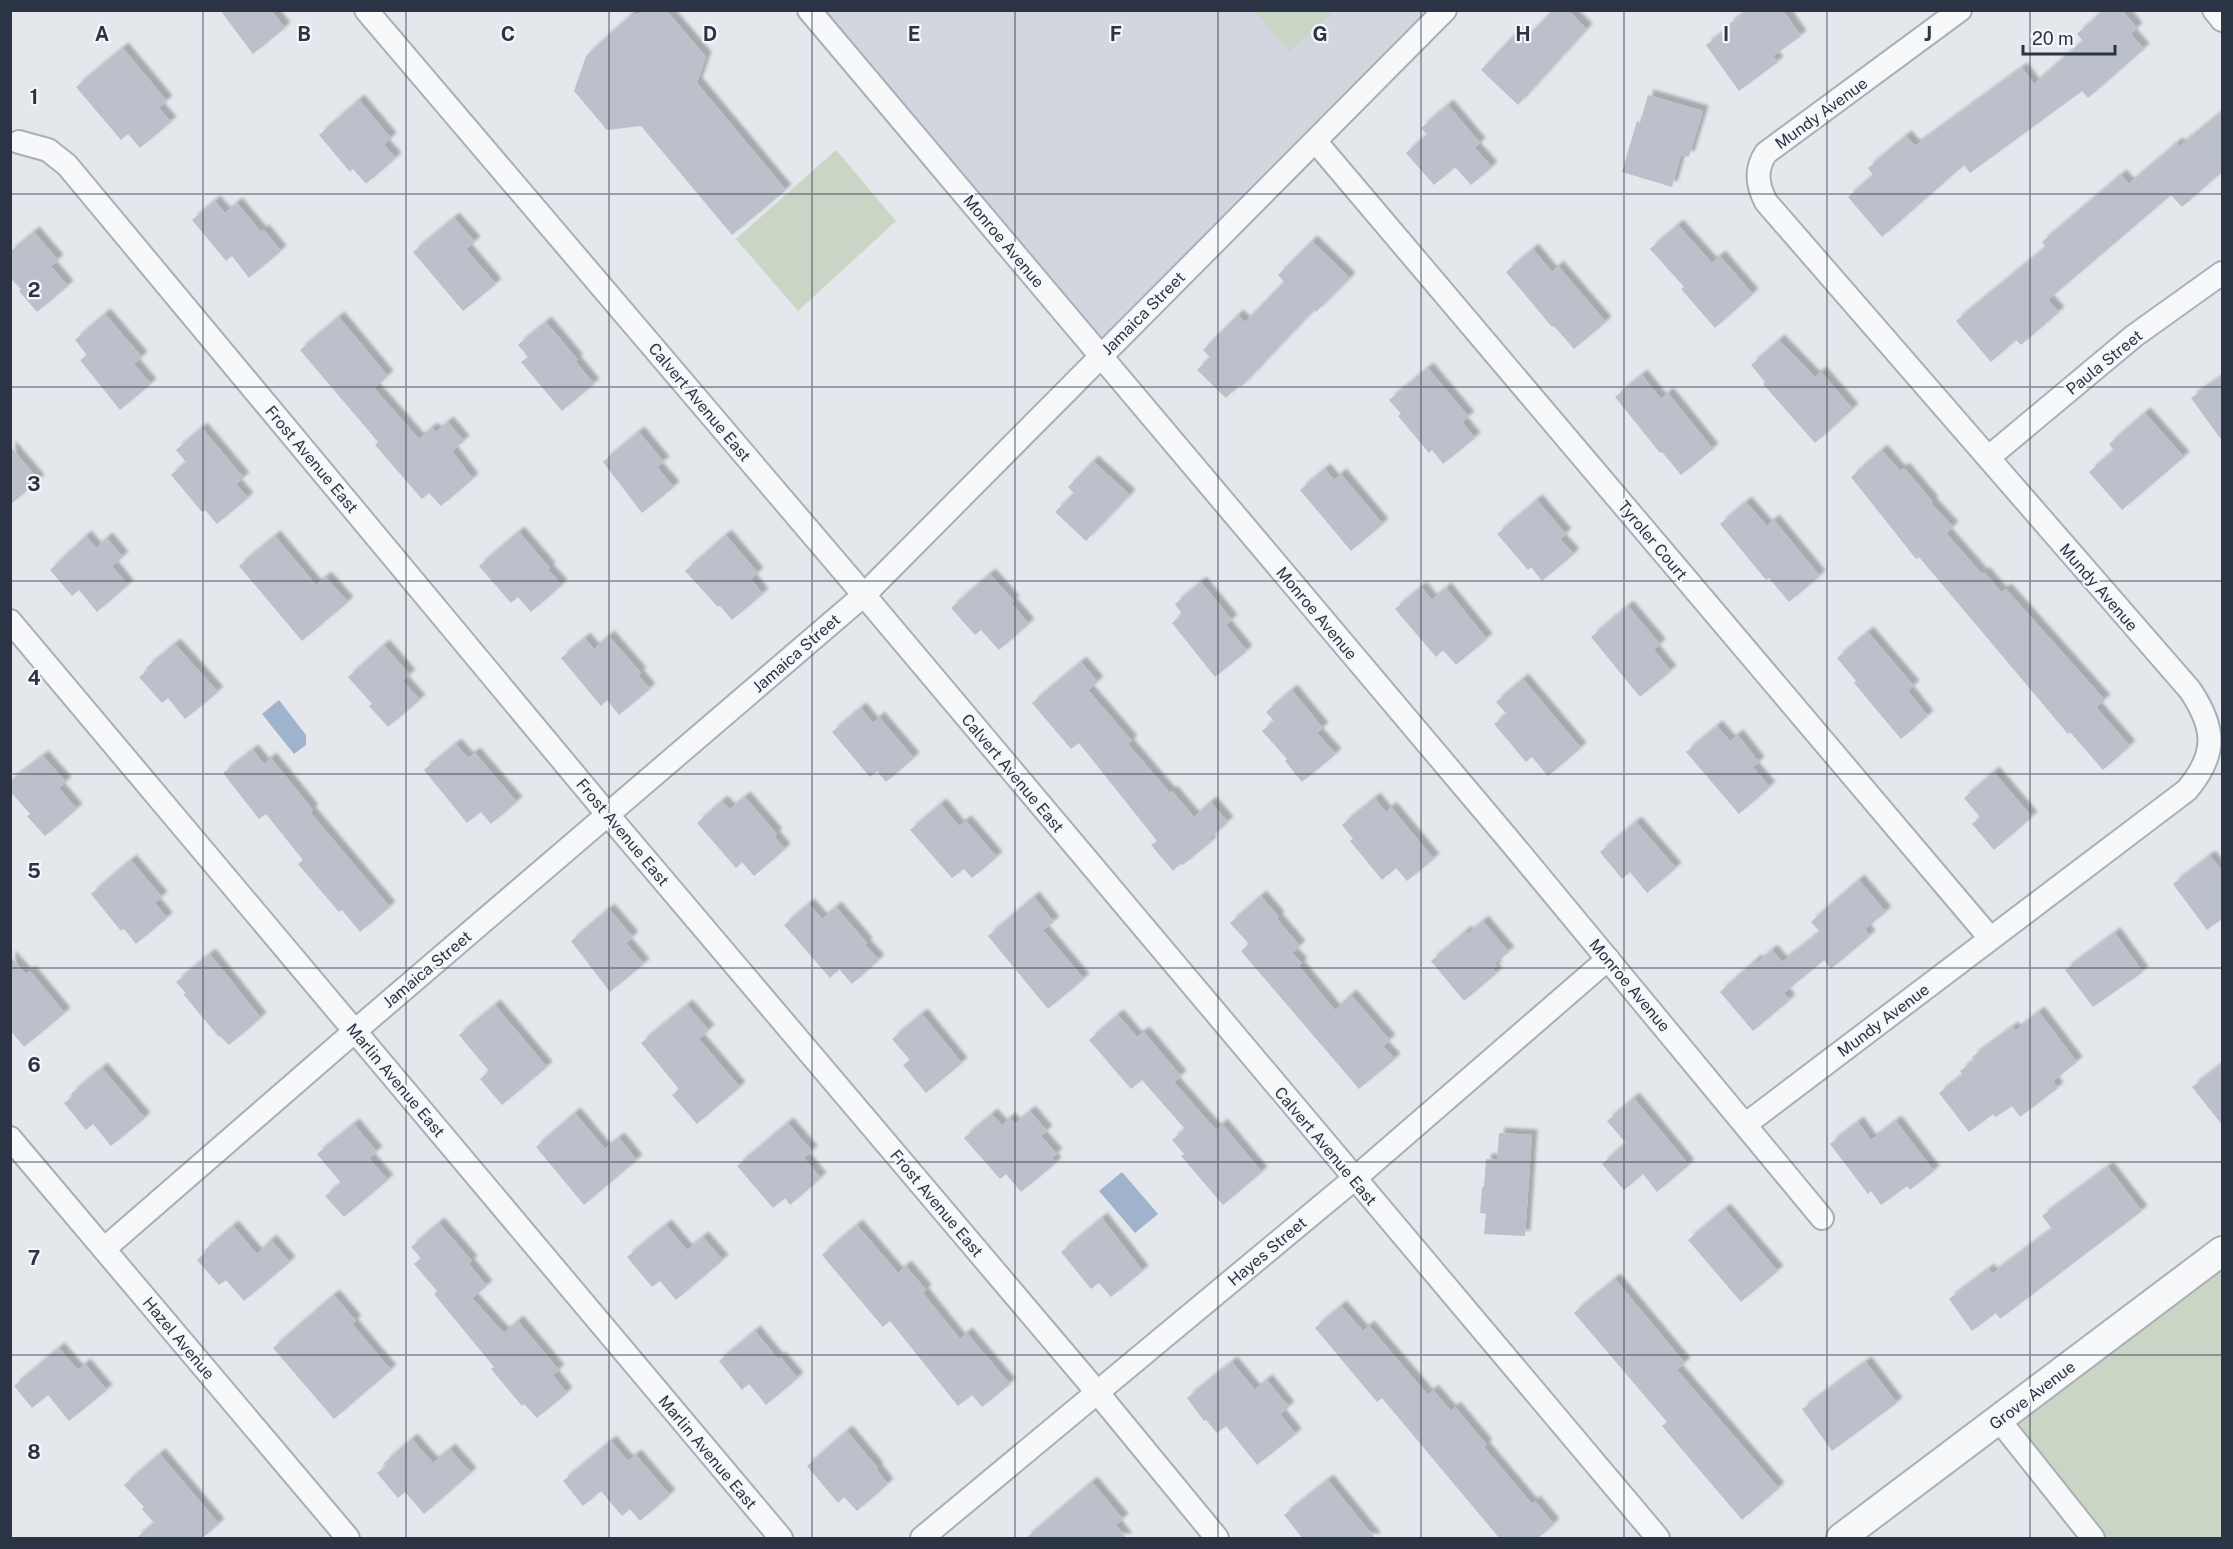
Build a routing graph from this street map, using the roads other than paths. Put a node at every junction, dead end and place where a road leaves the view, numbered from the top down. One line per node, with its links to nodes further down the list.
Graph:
1 (366, 10): 12 (street, Calvert Avenue East)
2 (809, 10): 10 (street, Monroe Avenue)
3 (1445, 10): 8 (street, Jamaica Street)
4 (1960, 10): 11 (street, Mundy Avenue)
5 (2214, 10): 6 (street)
6 (2223, 20)
7 (19, 142): 14 (street, Frost Avenue East)
8 (1316, 142): 10 (street, Jamaica Street); 15 (street, Tyroler Court)
9 (2223, 273): 11 (street, Paula Street)
10 (1101, 356): 12 (street, Jamaica Street); 16 (street, Monroe Avenue)
11 (1989, 457): 15 (street, Mundy Avenue)
12 (864, 595): 14 (street, Jamaica Street); 20 (street, Calvert Avenue East)
13 (10, 621): 17 (street, Marlin Avenue East)
14 (608, 815): 17 (street, Jamaica Street); 24 (street, Frost Avenue East)
15 (1990, 938): 18 (street, Mundy Avenue)
16 (1608, 959): 18 (street, Monroe Avenue); 20 (street, Hayes Street)
17 (355, 1031): 22 (street, Jamaica Street); 27 (street, Marlin Avenue East)
18 (1746, 1124): 21 (street, Monroe Avenue)
19 (10, 1138): 22 (street, Hazel Avenue)
20 (1354, 1179): 24 (street, Hayes Street); 30 (street, Calvert Avenue East)
21 (1822, 1218)
22 (104, 1249): 26 (street, Hazel Avenue)
23 (2223, 1251): 25 (street, Grove Avenue)
24 (1097, 1392): 28 (street, Hayes Street); 29 (street, Frost Avenue East)
25 (1999, 1420): 31 (street, Grove Avenue); 32 (street)
26 (348, 1539)
27 (781, 1539)
28 (922, 1539)
29 (1217, 1539)
30 (1658, 1539)
31 (1841, 1539)
32 (2093, 1539)

